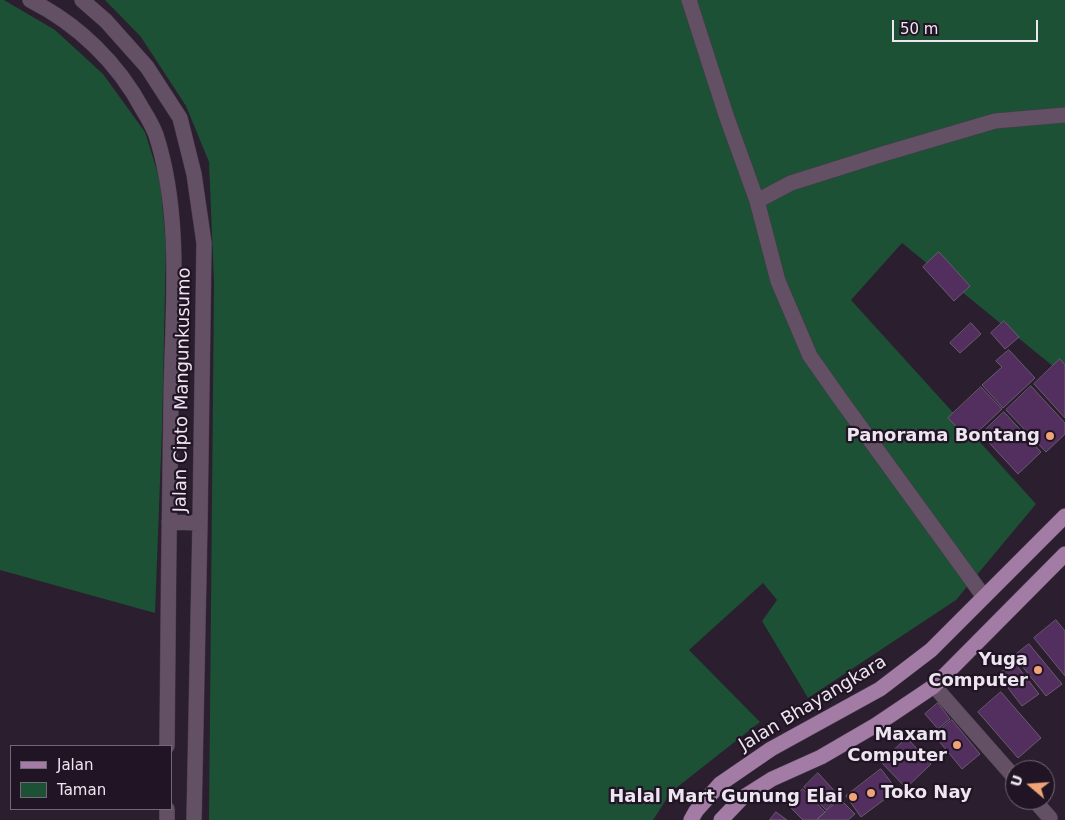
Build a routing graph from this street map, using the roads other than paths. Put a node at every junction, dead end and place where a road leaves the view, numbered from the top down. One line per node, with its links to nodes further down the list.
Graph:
1 (30, 0): 7 (street, Jalan Cipto Mangunkusumo)
2 (82, 0): 8 (street, Jalan Cipto Mangunkusumo)
3 (689, 0): 5 (street)
4 (1065, 115): 5 (street)
5 (756, 201): 10 (street)
6 (1065, 516): 10 (main road, Jalan Bhayangkara)
7 (169, 522): 8 (street); 12 (street, Jalan Cipto Mangunkusumo)
8 (200, 523): 16 (street, Jalan Cipto Mangunkusumo)
9 (1065, 554): 11 (main road)
10 (984, 597): 17 (main road, Jalan Bhayangkara)
11 (934, 686): 13 (street); 18 (main road)
12 (167, 745)
13 (1005, 767)
14 (1043, 810): 15 (street)
15 (1050, 818)
16 (194, 820)
17 (690, 820)
18 (720, 820)

